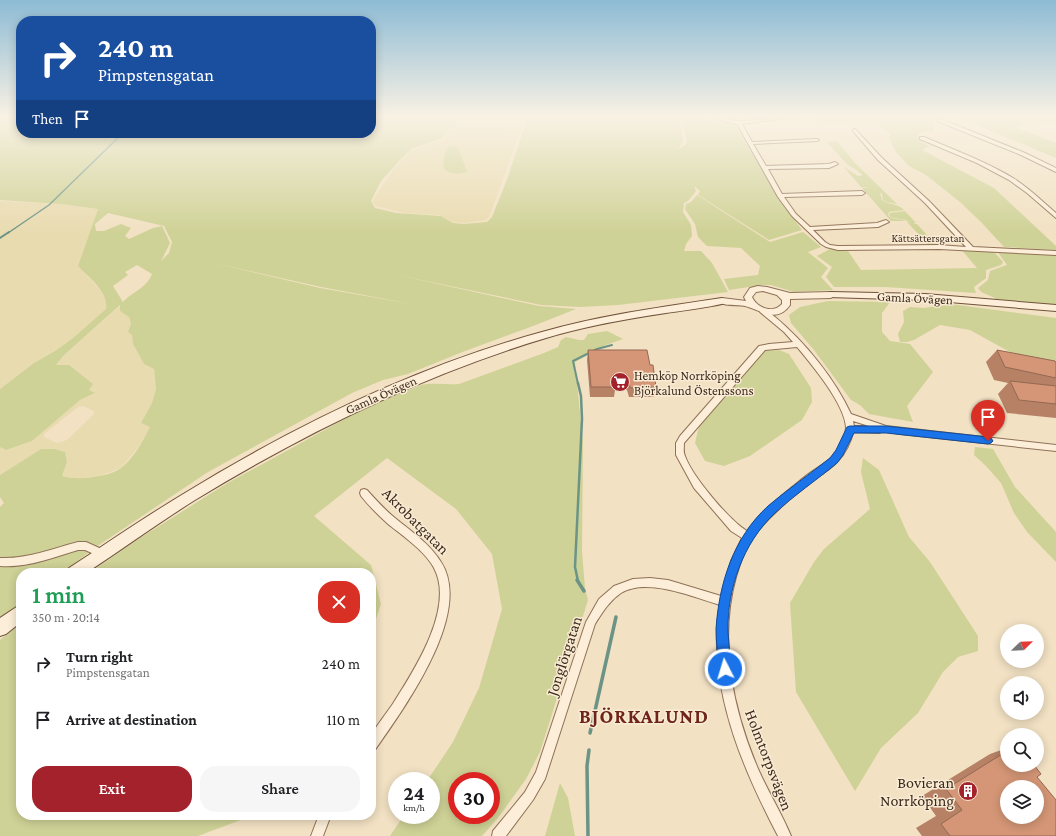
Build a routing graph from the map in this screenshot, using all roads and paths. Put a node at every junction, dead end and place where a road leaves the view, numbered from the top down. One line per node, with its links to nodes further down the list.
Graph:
1 (757, 155): 6 (street, Kättsättersgatan)
2 (876, 155): 13 (street)
3 (961, 155): 10 (street)
4 (1026, 155): 7 (street)
5 (835, 164): 6 (street)
6 (765, 168): 9 (street, Kättsättersgatan)
7 (1056, 170)
8 (862, 193): 9 (street)
9 (780, 196): 12 (street, Kättsättersgatan)
10 (1056, 216)
11 (886, 222): 12 (street, Kättsättersgatan)
12 (808, 229): 13 (street, Kättsättersgatan)
13 (971, 248): 14 (street, Kättsättersgatan)
14 (1056, 253)
15 (750, 292): 16 (street, Gamla Övägen); 18 (street, Gamla Övägen); 20 (street)
16 (780, 294): 17 (street, Gamla Övägen); 22 (street)
17 (831, 295): 19 (main road, Gamla Övägen); 22 (street, Gamla Övägen)
18 (722, 301): 20 (street, Gamla Övägen); 33 (main road, Gamla Övägen)
19 (999, 304): 21 (main road, Gamla Övägen); 24 (main road, Gamla Övägen)
20 (754, 306): 23 (street, Gamla Övägen)
21 (1056, 308)
22 (782, 309): 23 (street, Gamla Övägen); 25 (street, Holmtorpsvägen)
23 (762, 310): 25 (street, Holmtorpsvägen)
24 (1056, 313)
25 (786, 330): 26 (street, Holmtorpsvägen)
26 (798, 344): 27 (street, Holmtorpsvägen); 32 (street)
27 (849, 418): 28 (street, Holmtorpsvägen); 29 (street)
28 (850, 429): 29 (street); 32 (street, Holmtorpsvägen)
29 (886, 429): 30 (street)
30 (1056, 448)
31 (364, 493): 39 (street, Akrobatgatan)
32 (748, 537): 36 (street, Holmtorpsvägen)
33 (103, 554): 34 (street); 35 (main road, Gamla Övägen)
34 (0, 562)
35 (82, 568)
36 (725, 602): 42 (street, Jonglörgatan); 43 (street, Holmtorpsvägen)
37 (16, 616): 38 (main road)
38 (0, 628)
39 (376, 739)
40 (323, 820): 41 (street)
41 (317, 836)
42 (498, 836)
43 (785, 836)

